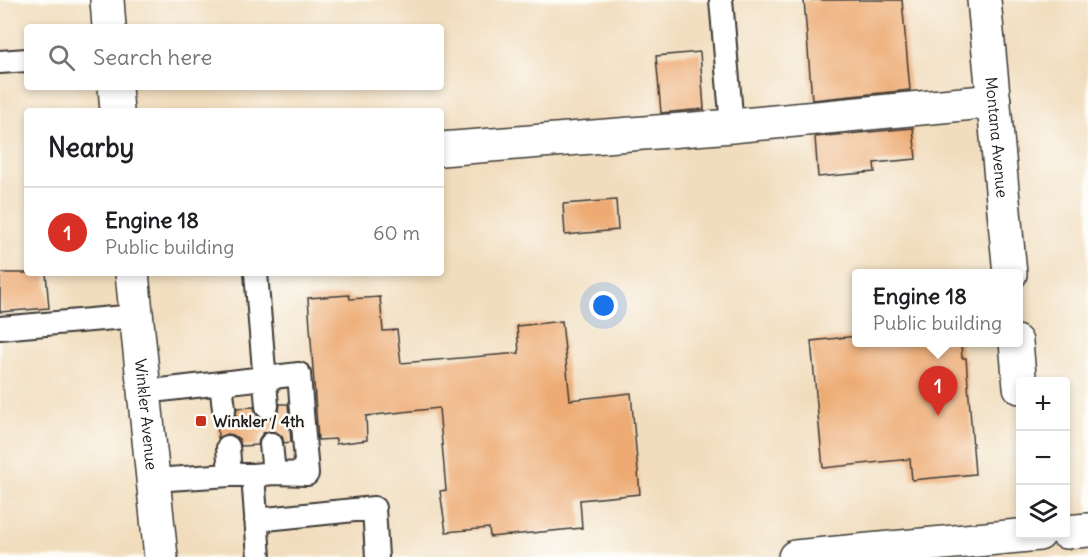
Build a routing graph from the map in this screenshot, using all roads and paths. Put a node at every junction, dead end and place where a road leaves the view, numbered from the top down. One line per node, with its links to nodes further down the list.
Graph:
1 (107, 0): 4 (street)
2 (720, 0): 10 (lane)
3 (984, 0): 8 (street, Montana Avenue)
4 (109, 24)
5 (24, 60): 6 (lane)
6 (0, 62)
7 (115, 90): 9 (street)
8 (994, 101): 10 (street); 12 (street, Montana Avenue)
9 (117, 108)
10 (732, 126): 11 (street)
11 (444, 149)
12 (1010, 269)
13 (132, 276): 15 (street, Winkler Avenue)
14 (256, 276): 19 (lane)
15 (136, 316): 16 (lane); 21 (street, Winkler Avenue)
16 (0, 328)
17 (1016, 347): 18 (street)
18 (1019, 377)
19 (266, 378): 20 (lane); 22 (lane); 26 (lane)
20 (221, 384): 21 (lane); 23 (lane)
21 (144, 392): 28 (street, Winkler Avenue)
22 (267, 406)
23 (224, 409)
24 (271, 444): 26 (lane)
25 (228, 447): 27 (lane)
26 (264, 474): 27 (lane); 29 (lane)
27 (230, 475): 28 (lane)
28 (153, 480): 33 (street, Winkler Avenue)
29 (256, 520): 34 (lane); 35 (lane)
30 (1088, 530): 31 (street)
31 (1070, 532)
32 (1016, 537): 36 (street)
33 (161, 557)
34 (259, 557)
35 (377, 557)
36 (795, 557)

